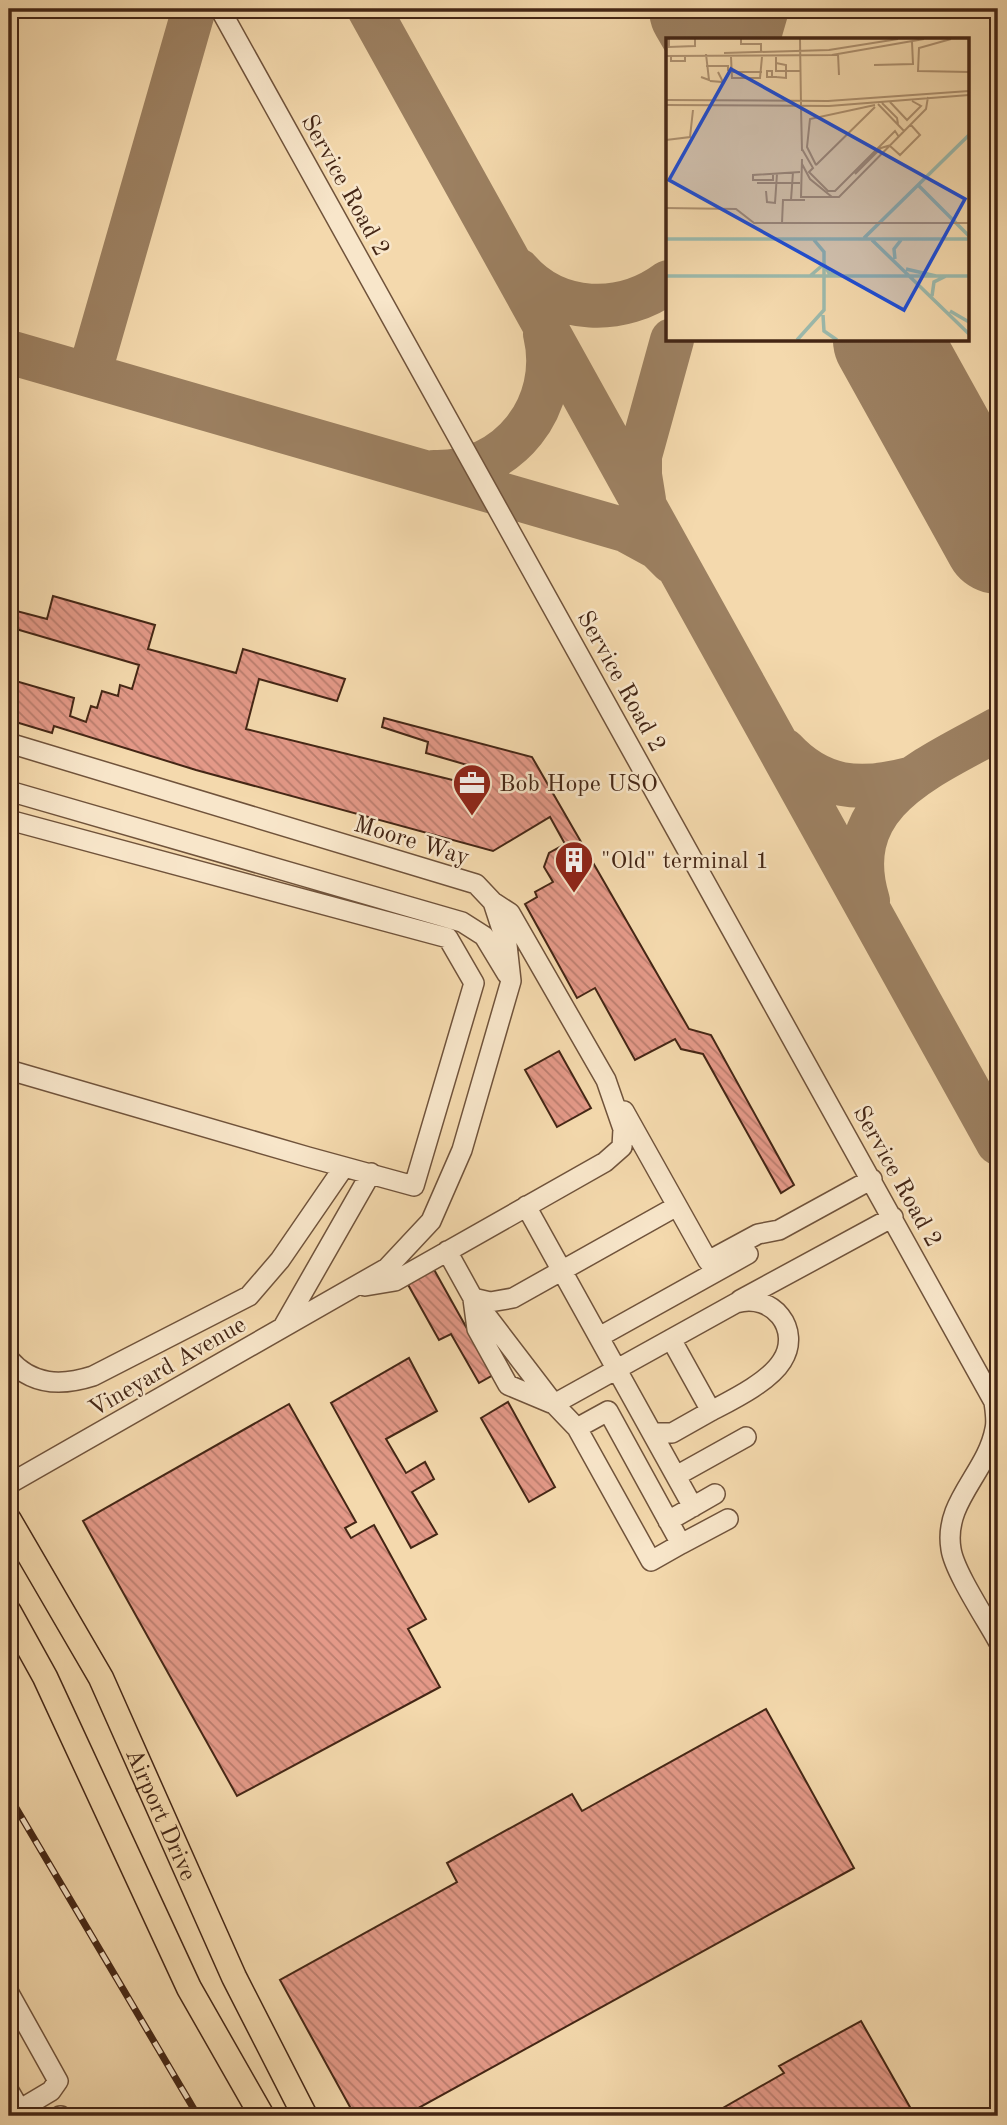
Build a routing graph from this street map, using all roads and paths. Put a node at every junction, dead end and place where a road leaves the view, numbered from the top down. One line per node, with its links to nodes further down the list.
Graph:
1 (220, 9): 11 (street, Service Road 2)
2 (9, 743): 5 (street, Moore Way)
3 (9, 791): 6 (street)
4 (9, 820): 10 (street)
5 (493, 902): 6 (street); 8 (street, Moore Way)
6 (511, 981): 18 (street)
7 (9, 1070): 9 (street)
8 (606, 1080): 12 (street); 13 (street)
9 (344, 1167): 10 (street); 24 (street)
10 (371, 1173): 21 (street)
11 (872, 1179): 14 (street, Service Road 2); 15 (street)
12 (526, 1206): 16 (street); 17 (street)
13 (677, 1206): 15 (street); 17 (street)
14 (893, 1217): 20 (street); 40 (street, Service Road 2)
15 (779, 1230): 22 (street)
16 (447, 1251): 18 (street); 19 (street)
17 (562, 1271): 19 (street); 22 (street)
18 (350, 1289): 21 (street, Vineyard Avenue)
19 (473, 1297): 26 (street)
20 (736, 1303): 23 (street); 27 (street)
21 (282, 1328): 32 (street, Vineyard Avenue)
22 (599, 1337): 25 (street)
23 (671, 1339): 25 (street); 27 (street)
24 (9, 1359)
25 (617, 1368): 26 (street); 29 (street)
26 (554, 1404): 28 (street)
27 (711, 1411): 29 (street)
28 (577, 1428): 37 (street); 38 (street)
29 (652, 1433): 31 (street)
30 (746, 1437): 31 (street)
31 (676, 1476): 34 (street)
32 (9, 1484)
33 (715, 1494): 34 (street)
34 (694, 1507): 37 (street)
35 (727, 1519): 38 (street)
36 (9, 1520): 45 (main road, Airport Drive)
37 (668, 1521): 38 (street)
38 (681, 1544)
39 (9, 1612): 44 (main road, Airport Drive)
40 (998, 1641)
41 (9, 1993): 43 (street)
42 (9, 2091): 43 (street)
43 (14, 2113)
44 (262, 2116)
45 (305, 2116)

